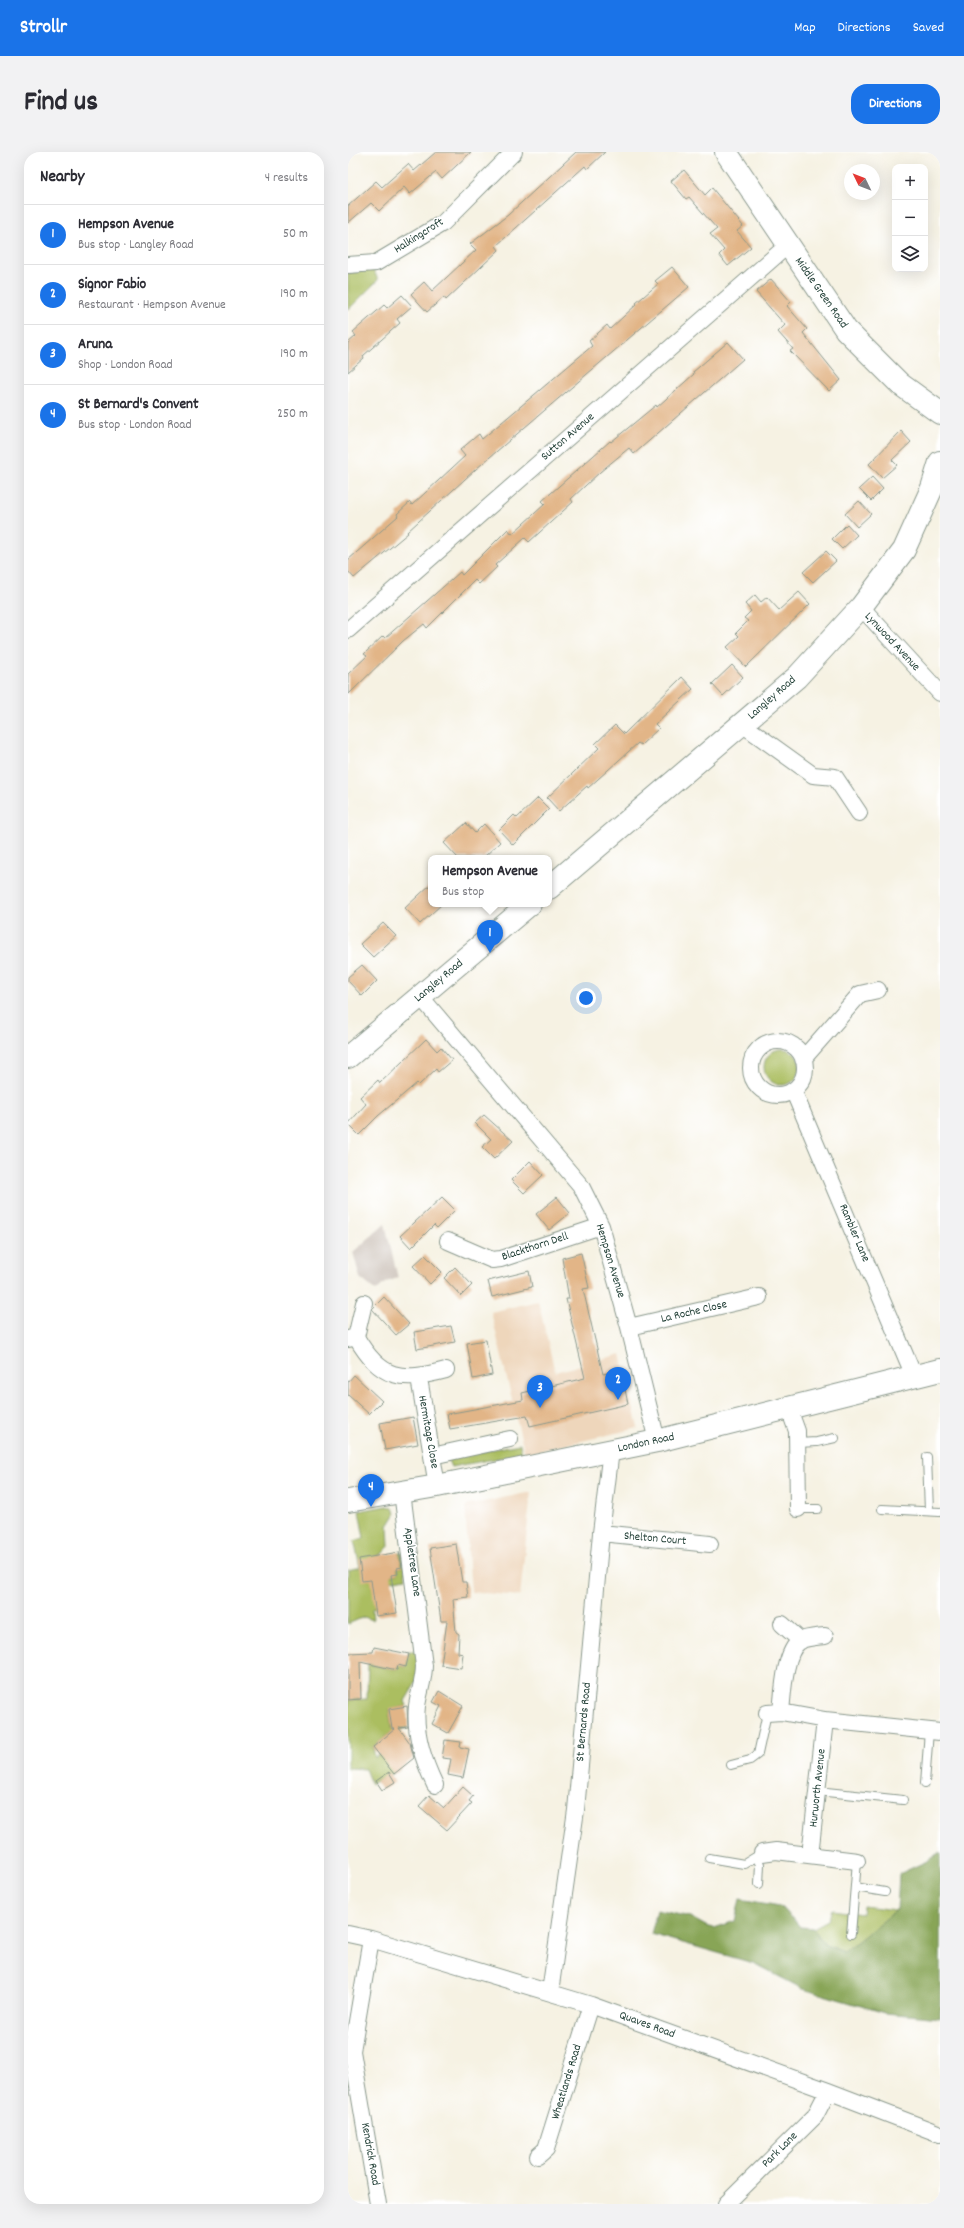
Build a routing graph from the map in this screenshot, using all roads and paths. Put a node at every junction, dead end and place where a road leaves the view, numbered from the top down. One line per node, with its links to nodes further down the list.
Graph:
1 (514, 152): 4 (street, Halkingcroft)
2 (726, 152): 3 (street, Middle Green Road)
3 (788, 245): 5 (street, Middle Green Road); 8 (street, Sutton Avenue)
4 (348, 265)
5 (940, 413)
6 (940, 462): 7 (street, Langley Road)
7 (861, 607): 9 (street, Lynwood Avenue); 10 (street, Langley Road)
8 (348, 630)
9 (940, 693)
10 (742, 724): 11 (street); 12 (street, Langley Road)
11 (859, 813)
12 (552, 885)
13 (526, 907): 15 (street, Langley Road)
14 (878, 990): 17 (street)
15 (420, 996): 16 (street, Langley Road); 19 (street, Hempson Avenue)
16 (348, 1057)
17 (803, 1059): 18 (street); 18 (street)
18 (793, 1090): 27 (street, Rambler Lane)
19 (600, 1226): 20 (street, Blackthorn Dell); 23 (street, Hempson Avenue)
20 (448, 1241)
21 (759, 1298): 23 (street, La Roche Close)
22 (364, 1303): 24 (street)
23 (629, 1327): 32 (street, Hempson Avenue)
24 (352, 1338): 28 (street)
25 (446, 1370): 28 (street)
26 (940, 1370): 27 (street, London Road)
27 (914, 1376): 29 (street, London Road)
28 (418, 1378): 35 (street, Hermitage Close)
29 (789, 1408): 32 (street, London Road); 33 (street)
30 (835, 1438): 33 (lane)
31 (510, 1439): 35 (street)
32 (657, 1441): 34 (street, London Road)
33 (797, 1442): 40 (street)
34 (611, 1450): 37 (street, London Road); 45 (street, St Bernards Road)
35 (432, 1456): 37 (street, Hermitage Close)
36 (927, 1457): 43 (lane)
37 (437, 1486): 38 (street, London Road)
38 (402, 1492): 39 (street, London Road); 55 (street, Appletree Lane)
39 (348, 1502)
40 (798, 1509): 41 (lane)
41 (818, 1509)
42 (882, 1509): 43 (lane)
43 (929, 1511): 44 (lane)
44 (940, 1512)
45 (601, 1533): 46 (street, Shelton Court); 68 (street, St Bernards Road)
46 (710, 1544)
47 (782, 1624): 49 (street)
48 (824, 1636): 49 (street)
49 (801, 1641): 50 (street)
50 (774, 1712): 51 (street); 53 (lane)
51 (825, 1720): 52 (street); 56 (street, Hurworth Avenue)
52 (934, 1731): 54 (lane)
53 (731, 1765)
54 (925, 1783)
55 (435, 1785)
56 (817, 1791): 57 (lane); 59 (street, Hurworth Avenue)
57 (903, 1800)
58 (759, 1855): 59 (street); 60 (lane); 62 (lane)
59 (810, 1856): 61 (street)
60 (709, 1858)
61 (858, 1861): 63 (lane)
62 (760, 1884)
63 (855, 1888): 64 (lane); 66 (lane)
64 (885, 1892)
65 (348, 1934): 67 (street, Quaves Road)
66 (851, 1934)
67 (371, 1939): 68 (street, Quaves Road); 73 (street, Kendrick Road)
68 (550, 1992): 69 (street, Quaves Road)
69 (592, 2005): 70 (street, Quaves Road); 72 (street, Wheatlands Road)
70 (828, 2091): 71 (street, Quaves Road); 74 (street, Park Lane)
71 (940, 2134)
72 (538, 2156)
73 (378, 2204)
74 (726, 2204)

